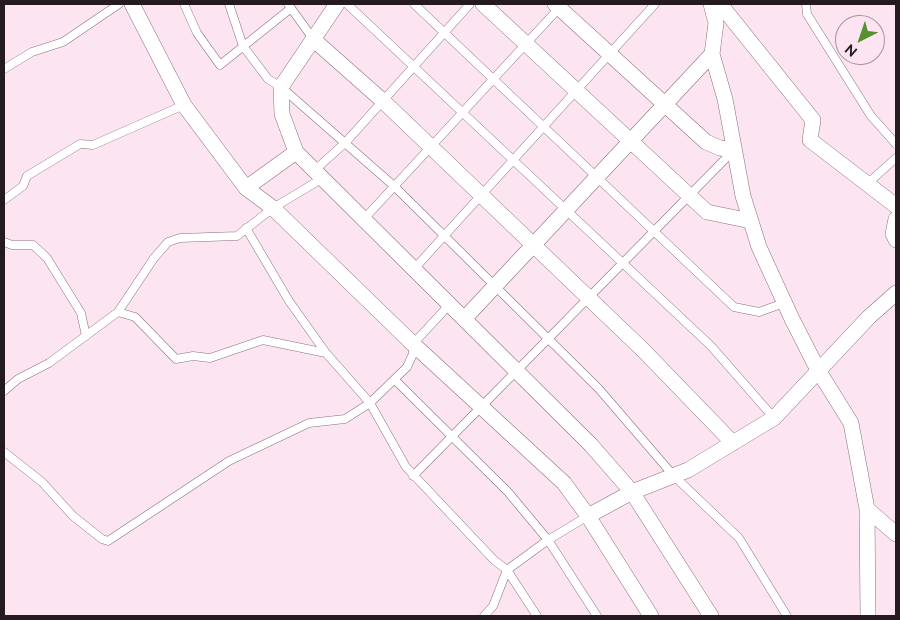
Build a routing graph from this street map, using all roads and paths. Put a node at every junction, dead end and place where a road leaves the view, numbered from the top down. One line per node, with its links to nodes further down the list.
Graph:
1 (119, 4): 23 (lane)
2 (132, 4): 29 (street)
3 (184, 4): 19 (lane)
4 (229, 4): 19 (lane)
5 (337, 4): 17 (street)
6 (347, 4): 22 (lane)
7 (414, 4): 16 (lane)
8 (470, 4): 16 (lane)
9 (483, 4): 18 (street)
10 (655, 4): 20 (lane)
11 (711, 4): 21 (street)
12 (720, 4): 42 (street)
13 (806, 4): 34 (lane)
14 (559, 5): 18 (lane); 20 (street)
15 (289, 7): 17 (lane); 19 (lane)
16 (444, 32): 22 (lane); 24 (lane)
17 (314, 40): 25 (street); 27 (street)
18 (526, 44): 24 (lane); 26 (street)
19 (243, 46): 25 (lane)
20 (610, 54): 26 (lane); 28 (street)
21 (712, 54): 28 (street); 36 (street)
22 (414, 66): 27 (lane); 30 (lane)
23 (4, 69)
24 (494, 79): 30 (lane); 31 (lane)
25 (281, 87): 33 (lane); 37 (street)
26 (576, 90): 31 (lane); 32 (street)
27 (383, 101): 33 (lane); 35 (street)
28 (665, 104): 32 (street); 36 (street)
29 (184, 106): 44 (street); 47 (lane)
30 (463, 112): 35 (lane); 39 (lane)
31 (544, 126): 39 (lane); 41 (lane)
32 (631, 141): 41 (street); 46 (street)
33 (345, 143): 40 (lane); 43 (lane)
34 (896, 144)
35 (431, 147): 43 (lane); 45 (street)
36 (734, 150): 46 (lane); 53 (street)
37 (296, 152): 40 (street); 44 (street)
38 (896, 158): 42 (lane)
39 (513, 159): 45 (lane); 50 (lane)
40 (319, 174): 49 (lane); 51 (street)
41 (597, 177): 50 (street); 55 (lane)
42 (868, 184): 48 (street)
43 (394, 186): 51 (lane); 56 (lane)
44 (246, 188): 49 (street)
45 (481, 194): 56 (lane); 59 (street)
46 (690, 195): 53 (street); 55 (lane)
47 (4, 200)
48 (896, 206)
49 (273, 208): 54 (lane); 71 (street)
50 (566, 210): 59 (street); 60 (lane)
51 (364, 218): 61 (street)
52 (896, 219): 57 (street)
53 (750, 221): 65 (street)
54 (246, 228): 67 (lane); 72 (lane)
55 (654, 231): 60 (lane); 65 (lane)
56 (444, 236): 61 (lane); 62 (lane)
57 (896, 240)
58 (4, 242): 69 (lane)
59 (534, 245): 62 (street); 64 (street)
60 (623, 263): 64 (lane); 79 (lane)
61 (414, 268): 66 (street)
62 (496, 285): 68 (street); 70 (lane)
63 (896, 293): 73 (street)
64 (589, 298): 70 (lane); 81 (street)
65 (784, 303): 73 (street)
66 (450, 304): 68 (street); 71 (lane)
67 (118, 312): 69 (lane); 72 (lane)
68 (465, 318): 74 (street)
69 (86, 336): 76 (lane)
70 (548, 338): 74 (lane); 83 (lane)
71 (413, 344): 75 (lane); 78 (street)
72 (326, 353): 77 (lane)
73 (818, 370): 79 (street); 86 (street)
74 (517, 371): 78 (lane); 85 (street)
75 (396, 381): 77 (lane); 80 (lane)
76 (4, 391)
77 (370, 403): 82 (lane); 84 (lane)
78 (482, 406): 80 (lane); 87 (street)
79 (774, 418): 81 (street)
80 (451, 437): 84 (lane); 89 (lane)
81 (733, 443): 83 (street)
82 (4, 452)
83 (673, 475): 85 (street); 96 (lane)
84 (413, 476): 90 (lane)
85 (632, 492): 87 (street); 95 (street)
86 (867, 509): 88 (street); 97 (street)
87 (588, 516): 89 (lane); 94 (street)
88 (896, 534)
89 (548, 540): 90 (lane); 93 (lane)
90 (507, 570): 91 (lane); 92 (lane)
91 (484, 616)
92 (537, 616)
93 (596, 616)
94 (651, 616)
95 (711, 616)
96 (787, 616)
97 (868, 616)

